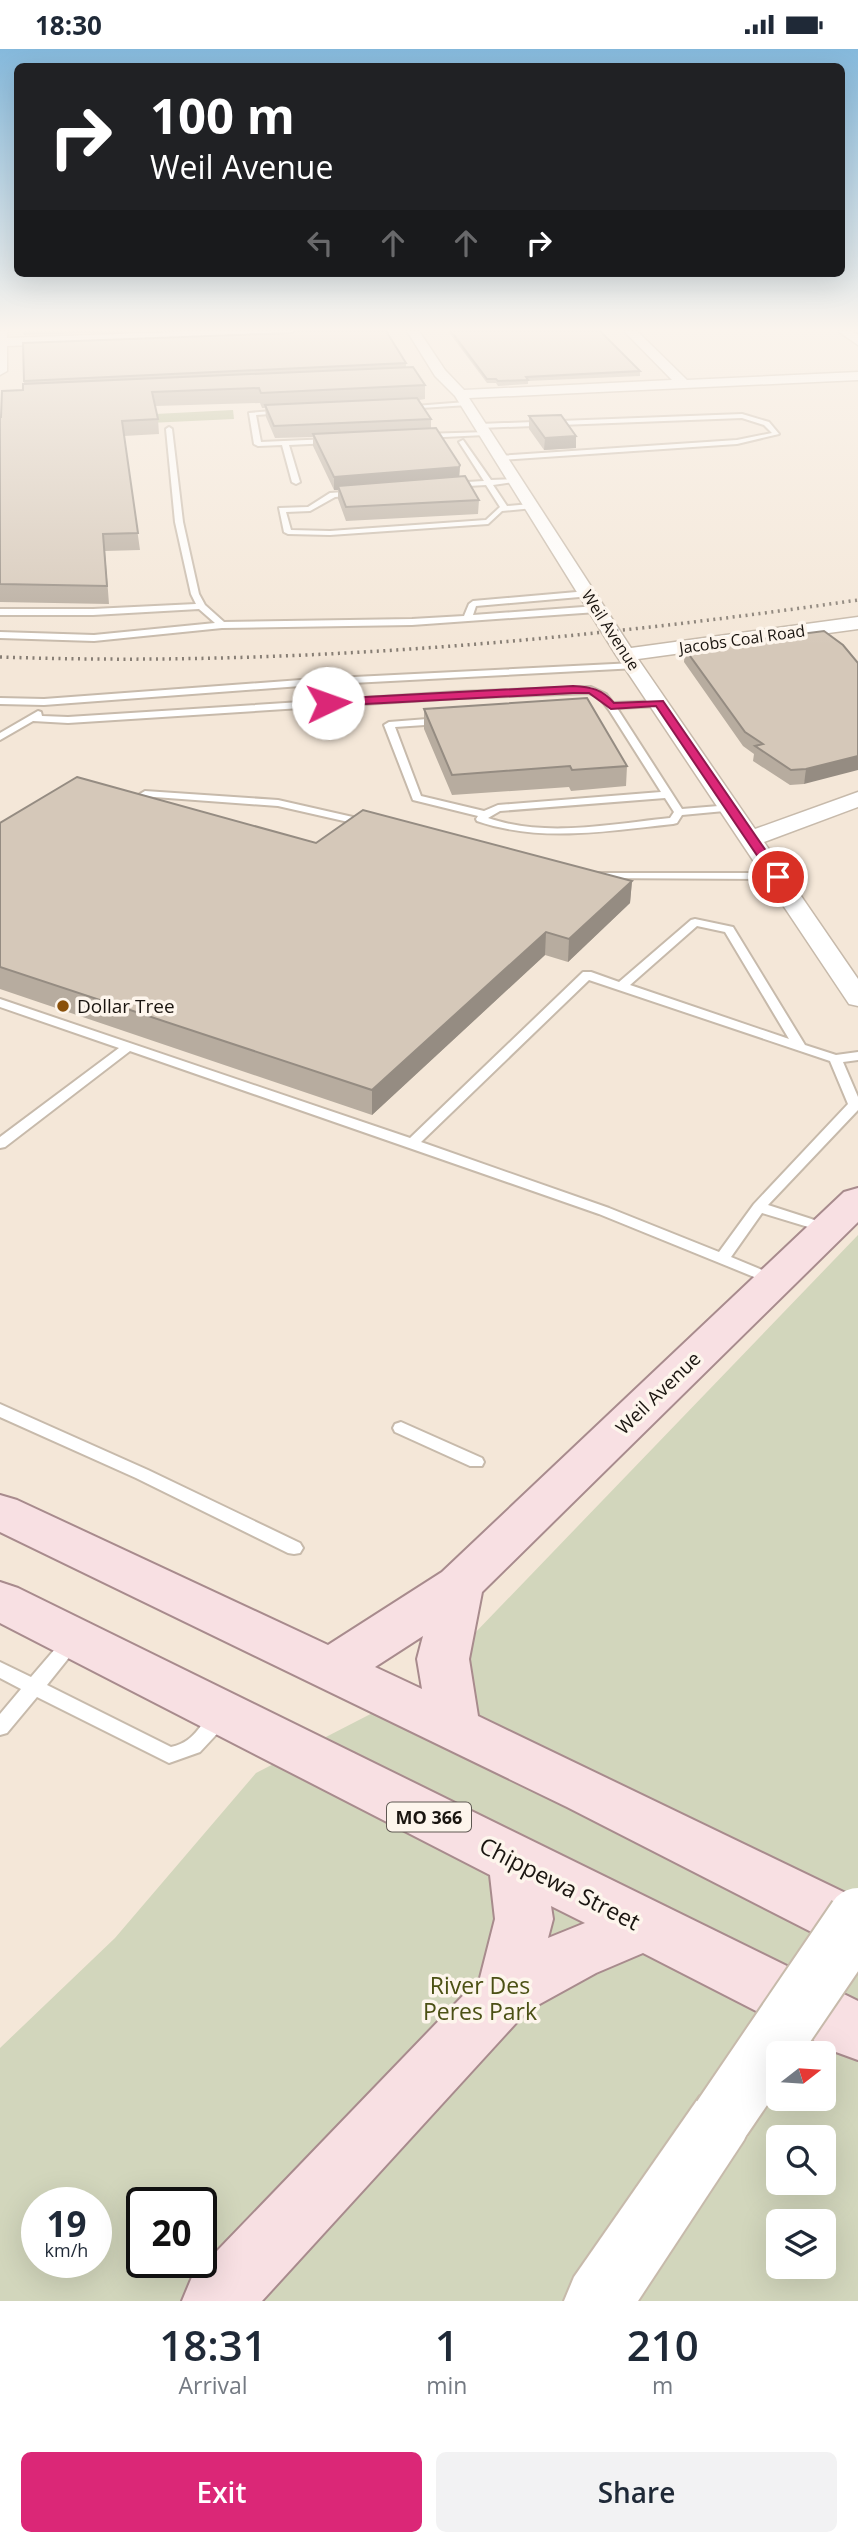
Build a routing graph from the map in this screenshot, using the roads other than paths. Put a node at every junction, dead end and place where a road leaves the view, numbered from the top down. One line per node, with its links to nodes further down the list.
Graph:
1 (170, 436): 20 (lane)
2 (256, 436): 10 (lane)
3 (420, 436): 7 (lane)
4 (487, 436): 7 (street, Weil Avenue)
5 (530, 436): 7 (lane)
6 (766, 436): 7 (lane)
7 (489, 440): 8 (lane); 12 (street, Weil Avenue)
8 (463, 442): 11 (lane); 14 (lane)
9 (339, 443): 10 (lane)
10 (286, 445): 13 (lane)
11 (423, 445)
12 (515, 481): 14 (lane); 17 (street, Weil Avenue)
13 (296, 482)
14 (489, 483): 15 (lane); 18 (lane)
15 (435, 487)
16 (369, 492): 18 (lane)
17 (531, 506): 18 (lane); 19 (street, Weil Avenue)
18 (505, 509)
19 (592, 601): 22 (lane); 22 (lane); 26 (street, Weil Avenue)
20 (201, 606): 21 (lane); 24 (lane)
21 (0, 612)
22 (467, 618): 24 (lane)
23 (858, 623): 26 (street, Jacobs Coal Road)
24 (222, 625): 25 (lane)
25 (0, 635)
26 (630, 660): 27 (lane); 33 (street, Weil Avenue)
27 (451, 675): 28 (lane); 29 (lane)
28 (323, 682): 30 (lane); 32 (lane)
29 (458, 695): 32 (lane); 34 (lane)
30 (60, 700): 31 (lane); 36 (lane)
31 (0, 702)
32 (328, 703): 36 (lane)
33 (660, 703): 34 (lane); 42 (street, Weil Avenue)
34 (612, 707): 35 (lane); 40 (lane)
35 (599, 710)
36 (31, 718): 38 (lane)
37 (445, 721): 44 (lane)
38 (0, 737)
39 (145, 794): 45 (lane)
40 (666, 795): 43 (lane); 44 (lane)
41 (858, 799): 46 (street)
42 (731, 808): 43 (lane); 46 (street, Weil Avenue)
43 (679, 812): 44 (lane)
44 (485, 814)
45 (383, 828)
46 (751, 838): 48 (street, Weil Avenue)
47 (585, 876): 48 (lane)
48 (778, 877): 50 (street, Weil Avenue)
49 (621, 987): 53 (lane); 53 (lane); 56 (lane)
50 (858, 998)
51 (0, 1003): 52 (lane)
52 (128, 1047): 56 (lane); 57 (lane)
53 (800, 1047): 55 (lane)
54 (858, 1056): 55 (lane)
55 (835, 1059): 58 (lane)
56 (412, 1143): 60 (lane)
57 (0, 1144)
58 (759, 1207): 59 (lane); 60 (lane)
59 (843, 1215): 61 (main road, Weil Avenue)
60 (722, 1259): 61 (lane)
61 (775, 1280): 67 (main road, Weil Avenue)
62 (0, 1410): 66 (lane)
63 (401, 1428): 64 (lane)
64 (476, 1462)
65 (0, 1512): 71 (main road)
66 (294, 1548)
67 (459, 1585): 71 (main road, Weil Avenue); 75 (main road)
68 (0, 1601): 69 (main road, Chippewa Street / MO 366)
69 (75, 1639): 72 (lane); 73 (main road, Chippewa Street / MO 366)
70 (0, 1669): 72 (lane)
71 (330, 1669): 75 (main road)
72 (34, 1687): 73 (lane); 74 (lane)
73 (224, 1713): 76 (main road, Chippewa Street / MO 366)
74 (0, 1727)
75 (454, 1728): 79 (main road)
76 (517, 1861): 78 (main road, Chippewa Street / MO 366); 80 (main road)
77 (858, 1918): 83 (main road, bridge)
78 (645, 1925): 80 (main road); 81 (main road, Chippewa Street / MO 366)
79 (858, 1927)
80 (506, 1992): 82 (main road)
81 (858, 2032)
82 (216, 2301)
83 (598, 2301)

